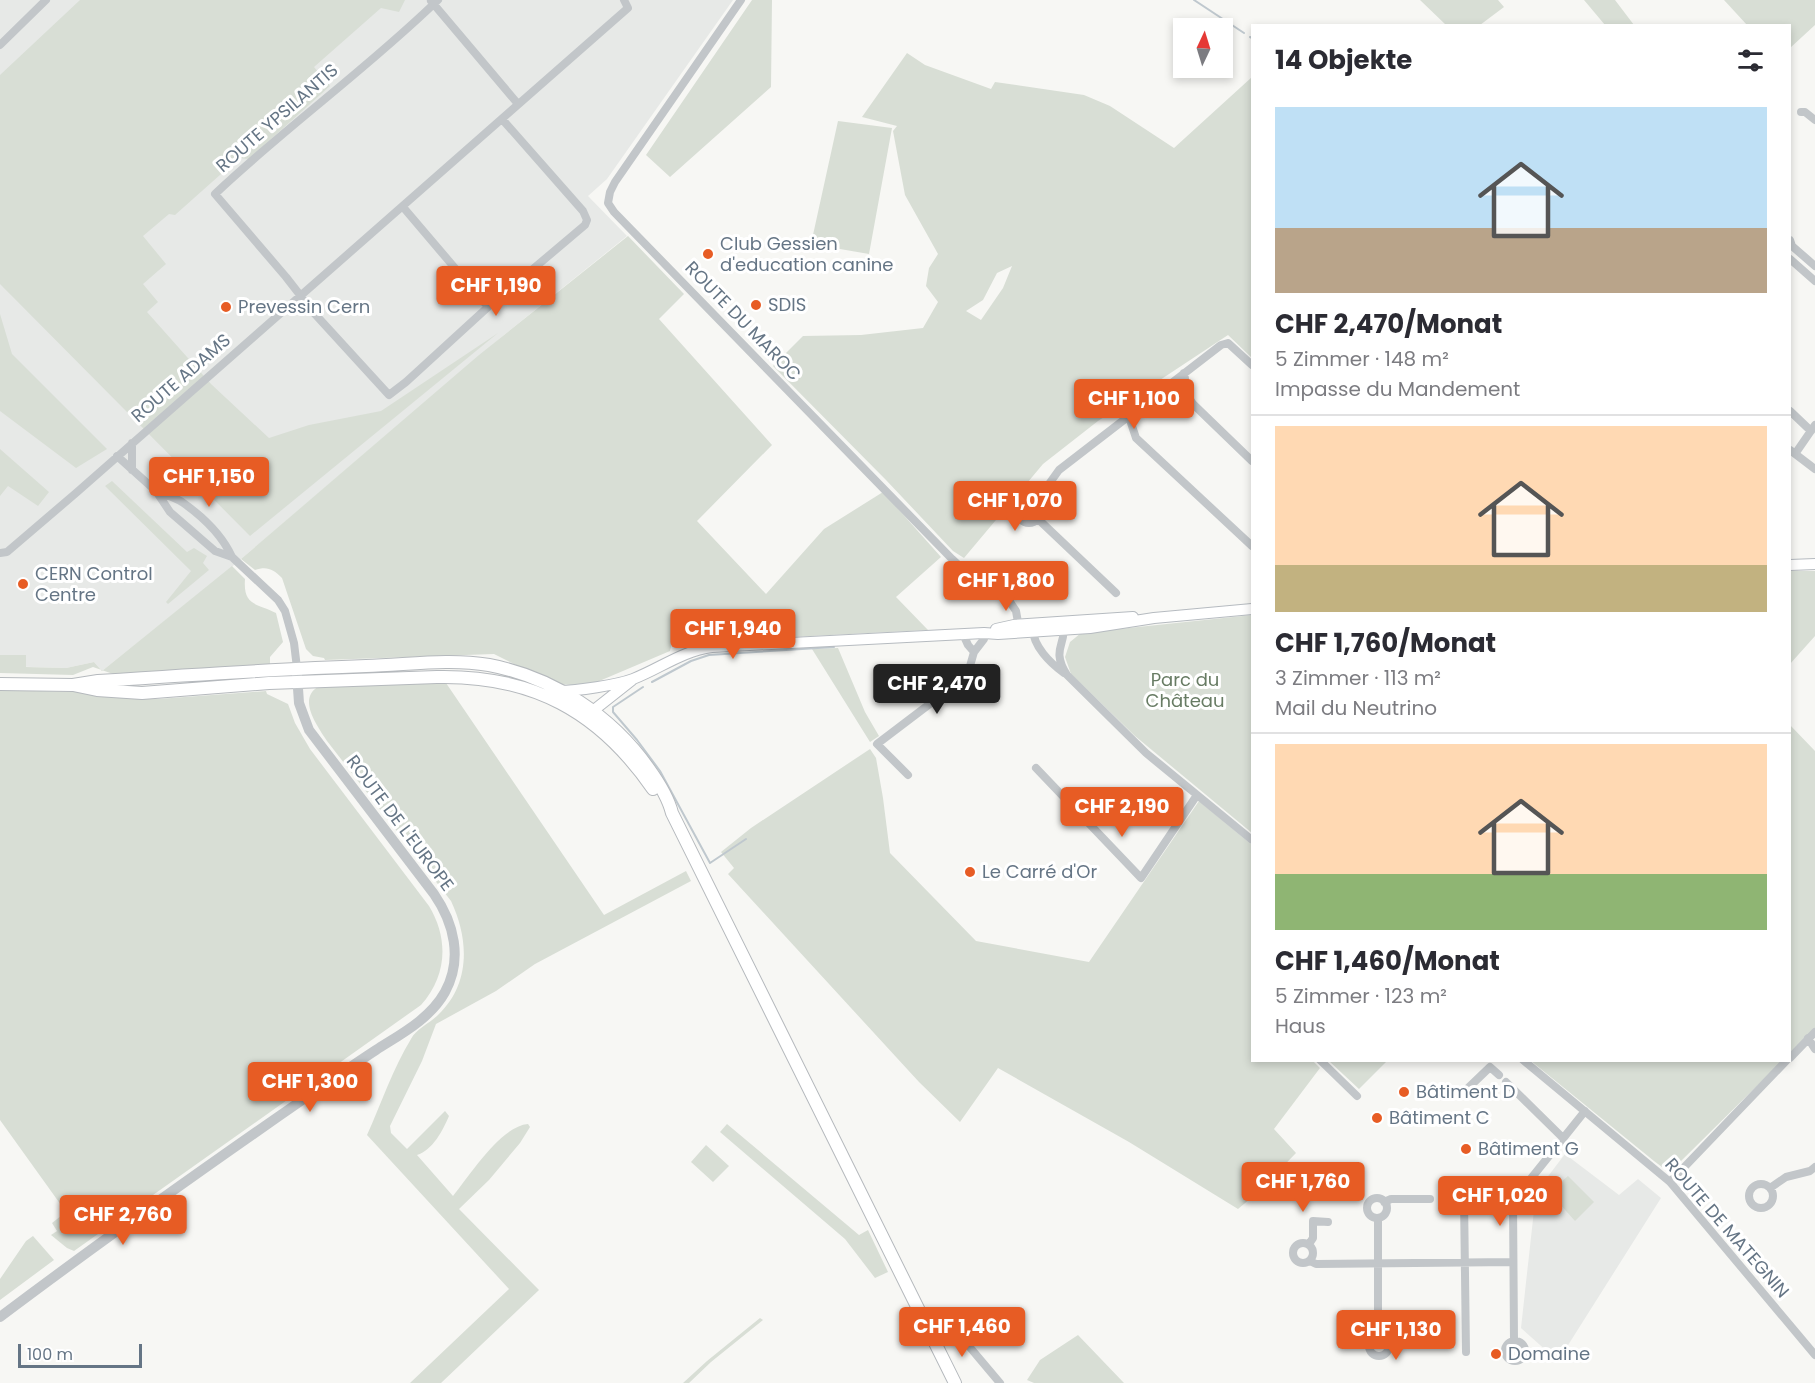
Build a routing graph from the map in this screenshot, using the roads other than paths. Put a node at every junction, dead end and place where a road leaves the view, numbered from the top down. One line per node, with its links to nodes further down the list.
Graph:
1 (46, 0): 5 (street)
2 (624, 0): 6 (street, ROUTE ADAMS)
3 (741, 0): 42 (street, ROUTE DU MAROC)
4 (434, 1): 6 (street); 15 (street, ROUTE YPSILANTIS)
5 (0, 45)
6 (518, 104): 8 (street, ROUTE ADAMS)
7 (1801, 112): 9 (street)
8 (502, 119): 10 (street, ROUTE ADAMS); 16 (street)
9 (1815, 120)
10 (403, 207): 15 (street, ROUTE ADAMS); 16 (street)
11 (1791, 243): 13 (street)
12 (1791, 260): 14 (street)
13 (1815, 266)
14 (1815, 281)
15 (300, 296): 16 (street); 22 (street, ROUTE ADAMS)
16 (488, 307)
17 (1251, 364): 18 (street)
18 (1184, 373): 20 (street); 25 (street)
19 (1791, 412): 21 (street)
20 (1129, 417): 29 (street); 31 (street)
21 (1813, 428): 23 (street)
22 (132, 443): 24 (street, ROUTE ADAMS); 27 (street)
23 (1792, 452): 26 (street)
24 (117, 456): 27 (street); 32 (street, ROUTE ADAMS)
25 (1251, 460)
26 (1815, 469)
27 (132, 470): 28 (street)
28 (156, 490): 33 (street); 33 (street)
29 (1036, 502): 30 (street); 30 (street)
30 (1038, 519): 38 (street)
31 (1251, 545)
32 (0, 553)
33 (232, 557): 46 (street)
34 (1815, 557): 35 (main road)
35 (1791, 558)
36 (1815, 564): 37 (main road)
37 (1791, 565)
38 (1116, 593)
39 (1251, 609): 40 (main road)
40 (1060, 626): 41 (main road); 47 (street)
41 (1034, 628): 42 (main road); 47 (street)
42 (1019, 629): 43 (main road)
43 (984, 633): 44 (main road); 45 (street)
44 (963, 634): 45 (street); 48 (main road)
45 (974, 652): 57 (street)
46 (297, 668): 49 (street, ROUTE DE L'EUROPE); 51 (main road); 53 (main road)
47 (1067, 675): 58 (street)
48 (632, 680): 52 (main road); 55 (main road)
49 (297, 682): 51 (main road); 54 (main road); 84 (street, ROUTE DE L'EUROPE)
50 (0, 684): 51 (main road)
51 (73, 685)
52 (592, 688): 53 (main road); 54 (main road)
53 (559, 691): 54 (main road)
54 (579, 707): 55 (main road); 59 (main road)
55 (594, 710): 59 (main road)
56 (1036, 768): 58 (street)
57 (908, 776)
58 (1197, 795): 60 (street)
59 (672, 813): 85 (main road)
60 (1251, 839)
61 (1812, 1035): 62 (street); 63 (street)
62 (1815, 1049)
63 (1791, 1056)
64 (1322, 1062): 68 (street)
65 (1525, 1062): 69 (street, ROUTE DE MATEGNIN)
66 (1785, 1062): 72 (street)
67 (1466, 1090): 70 (street)
68 (1357, 1096)
69 (1585, 1111): 70 (street); 72 (street, ROUTE DE MATEGNIN)
70 (1563, 1138): 81 (street)
71 (1815, 1167): 73 (street)
72 (1670, 1182): 89 (street, ROUTE DE MATEGNIN)
73 (1770, 1188)
74 (1464, 1197): 83 (street)
75 (1430, 1199): 76 (street)
76 (1384, 1202): 77 (street); 77 (street)
77 (1378, 1218): 82 (street)
78 (1328, 1222): 79 (street)
79 (1309, 1244): 80 (street); 80 (street)
80 (1310, 1261): 82 (street)
81 (1513, 1262): 83 (street); 87 (street)
82 (1378, 1264): 83 (street); 86 (street)
83 (1465, 1264): 88 (street)
84 (0, 1317)
85 (925, 1323): 90 (main road); 91 (street)
86 (1378, 1336)
87 (1514, 1341)
88 (1466, 1352)
89 (1815, 1355)
90 (955, 1383)
91 (1000, 1383)

